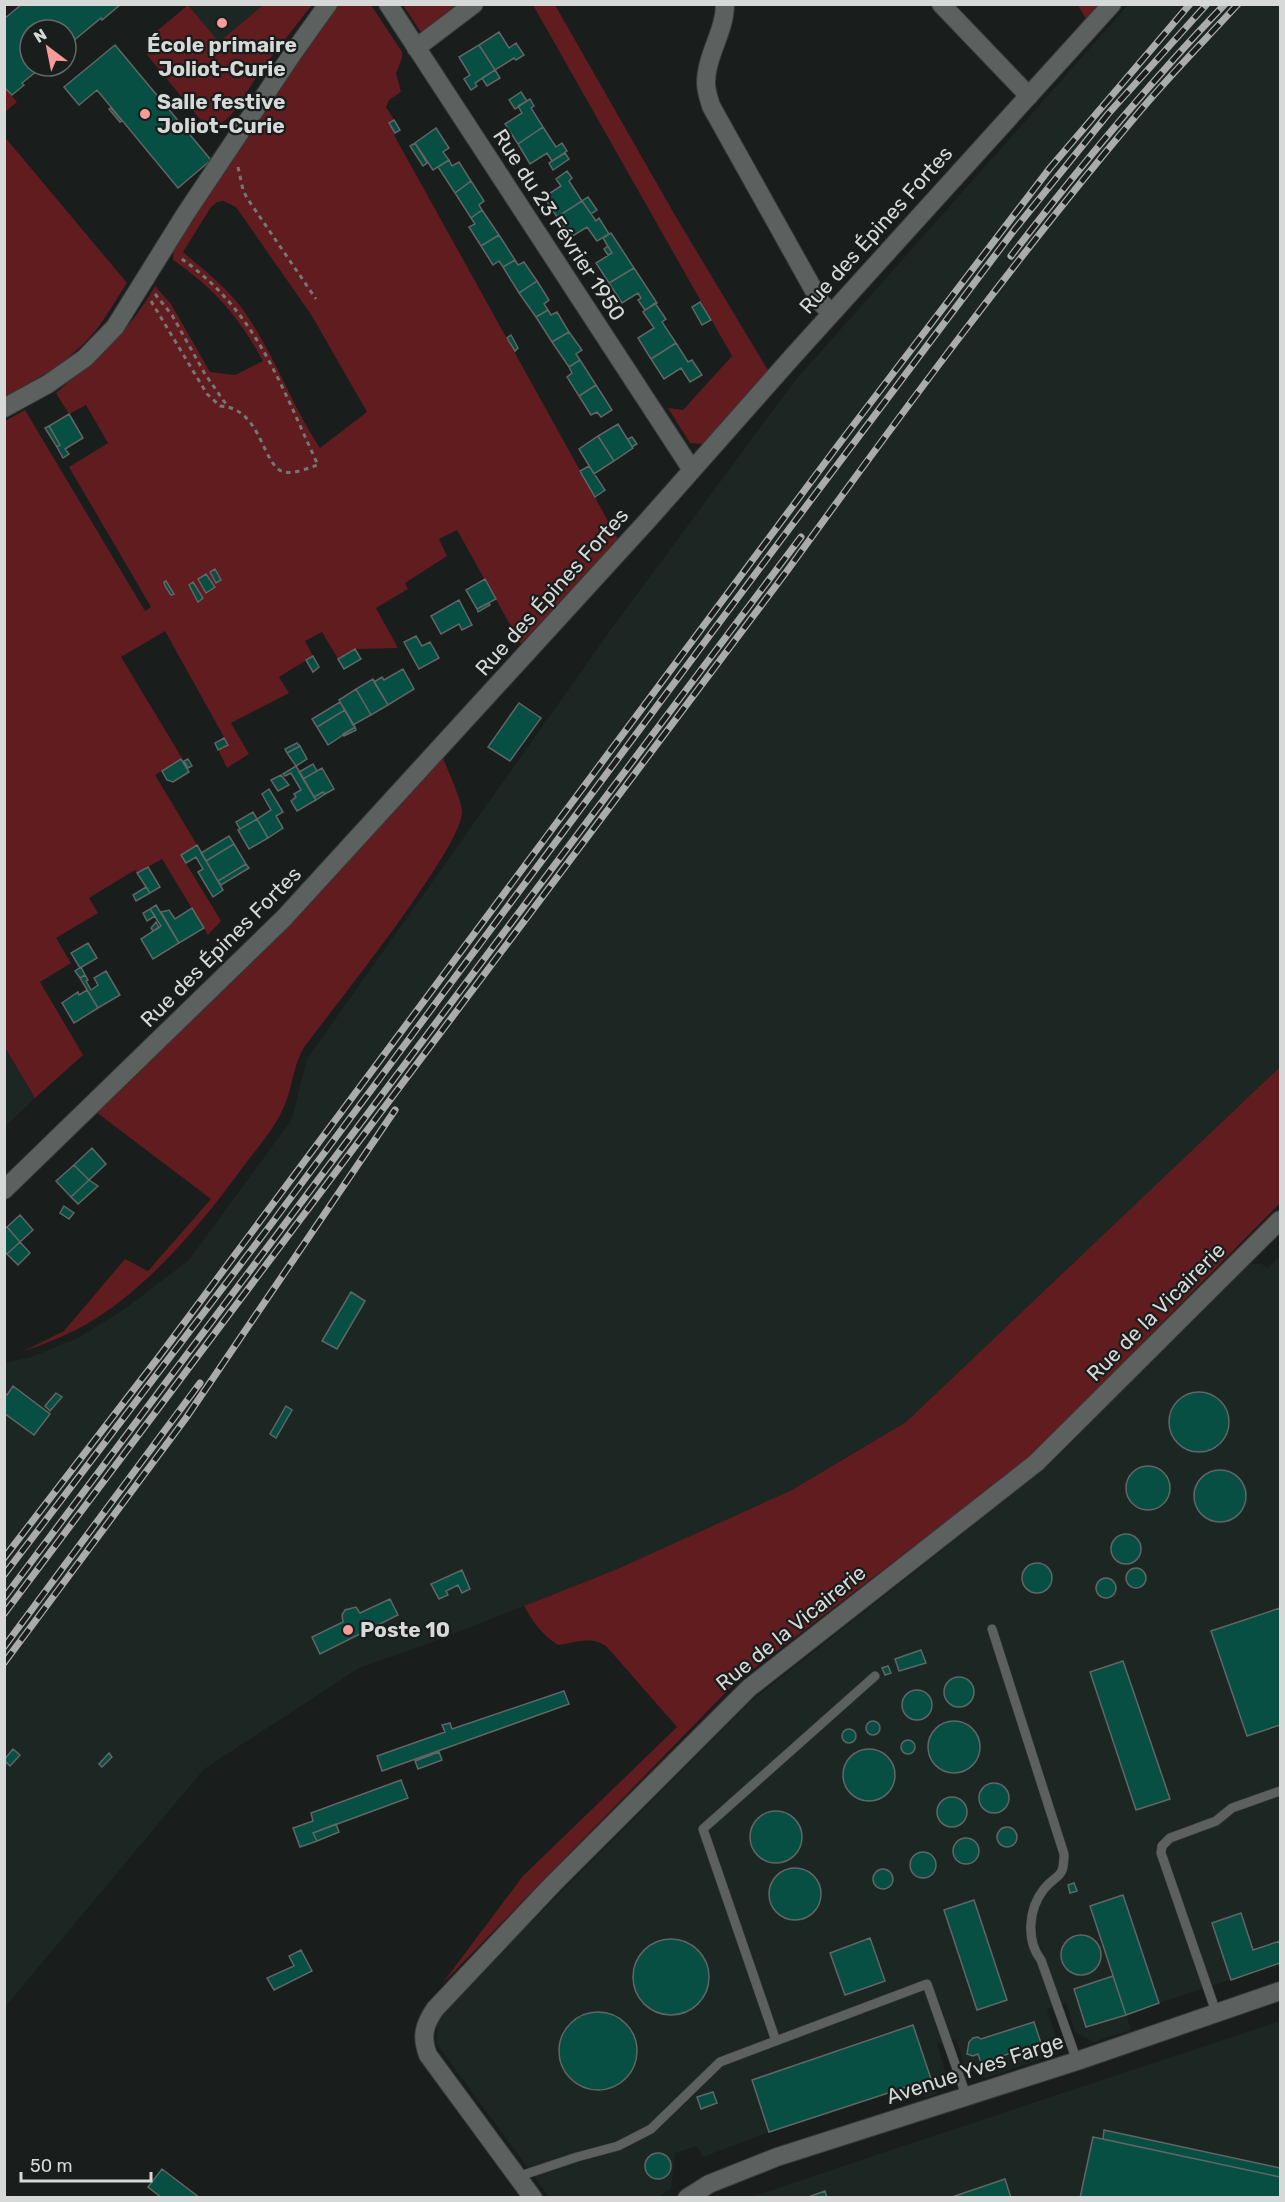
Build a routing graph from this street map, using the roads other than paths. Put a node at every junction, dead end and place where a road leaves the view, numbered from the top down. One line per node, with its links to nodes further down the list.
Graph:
1 (328, 4): 10 (street)
2 (388, 4): 7 (street, Rue du 23 Février 1950)
3 (474, 4): 7 (street)
4 (725, 4): 9 (street)
5 (942, 4): 8 (street)
6 (1112, 4): 8 (street, Rue des Épines Fortes)
7 (416, 48): 11 (street, Rue du 23 Février 1950)
8 (1029, 96): 9 (street, Rue des Épines Fortes)
9 (832, 313): 11 (street, Rue des Épines Fortes)
10 (4, 408)
11 (692, 470): 12 (street, Rue des Épines Fortes)
12 (4, 1190)
13 (1281, 1220): 22 (street, Rue de la Vicairerie)
14 (993, 1629): 20 (lane)
15 (875, 1676): 19 (lane)
16 (1281, 1791): 18 (lane)
17 (1281, 1991): 18 (street, Avenue Yves Farge)
18 (1216, 2012): 20 (street, Avenue Yves Farge)
19 (776, 2041): 21 (lane); 22 (lane)
20 (1077, 2061): 21 (street, Avenue Yves Farge)
21 (966, 2095): 24 (street, Avenue Yves Farge)
22 (517, 2177): 23 (street, Rue de la Vicairerie)
23 (533, 2198)
24 (687, 2198)

